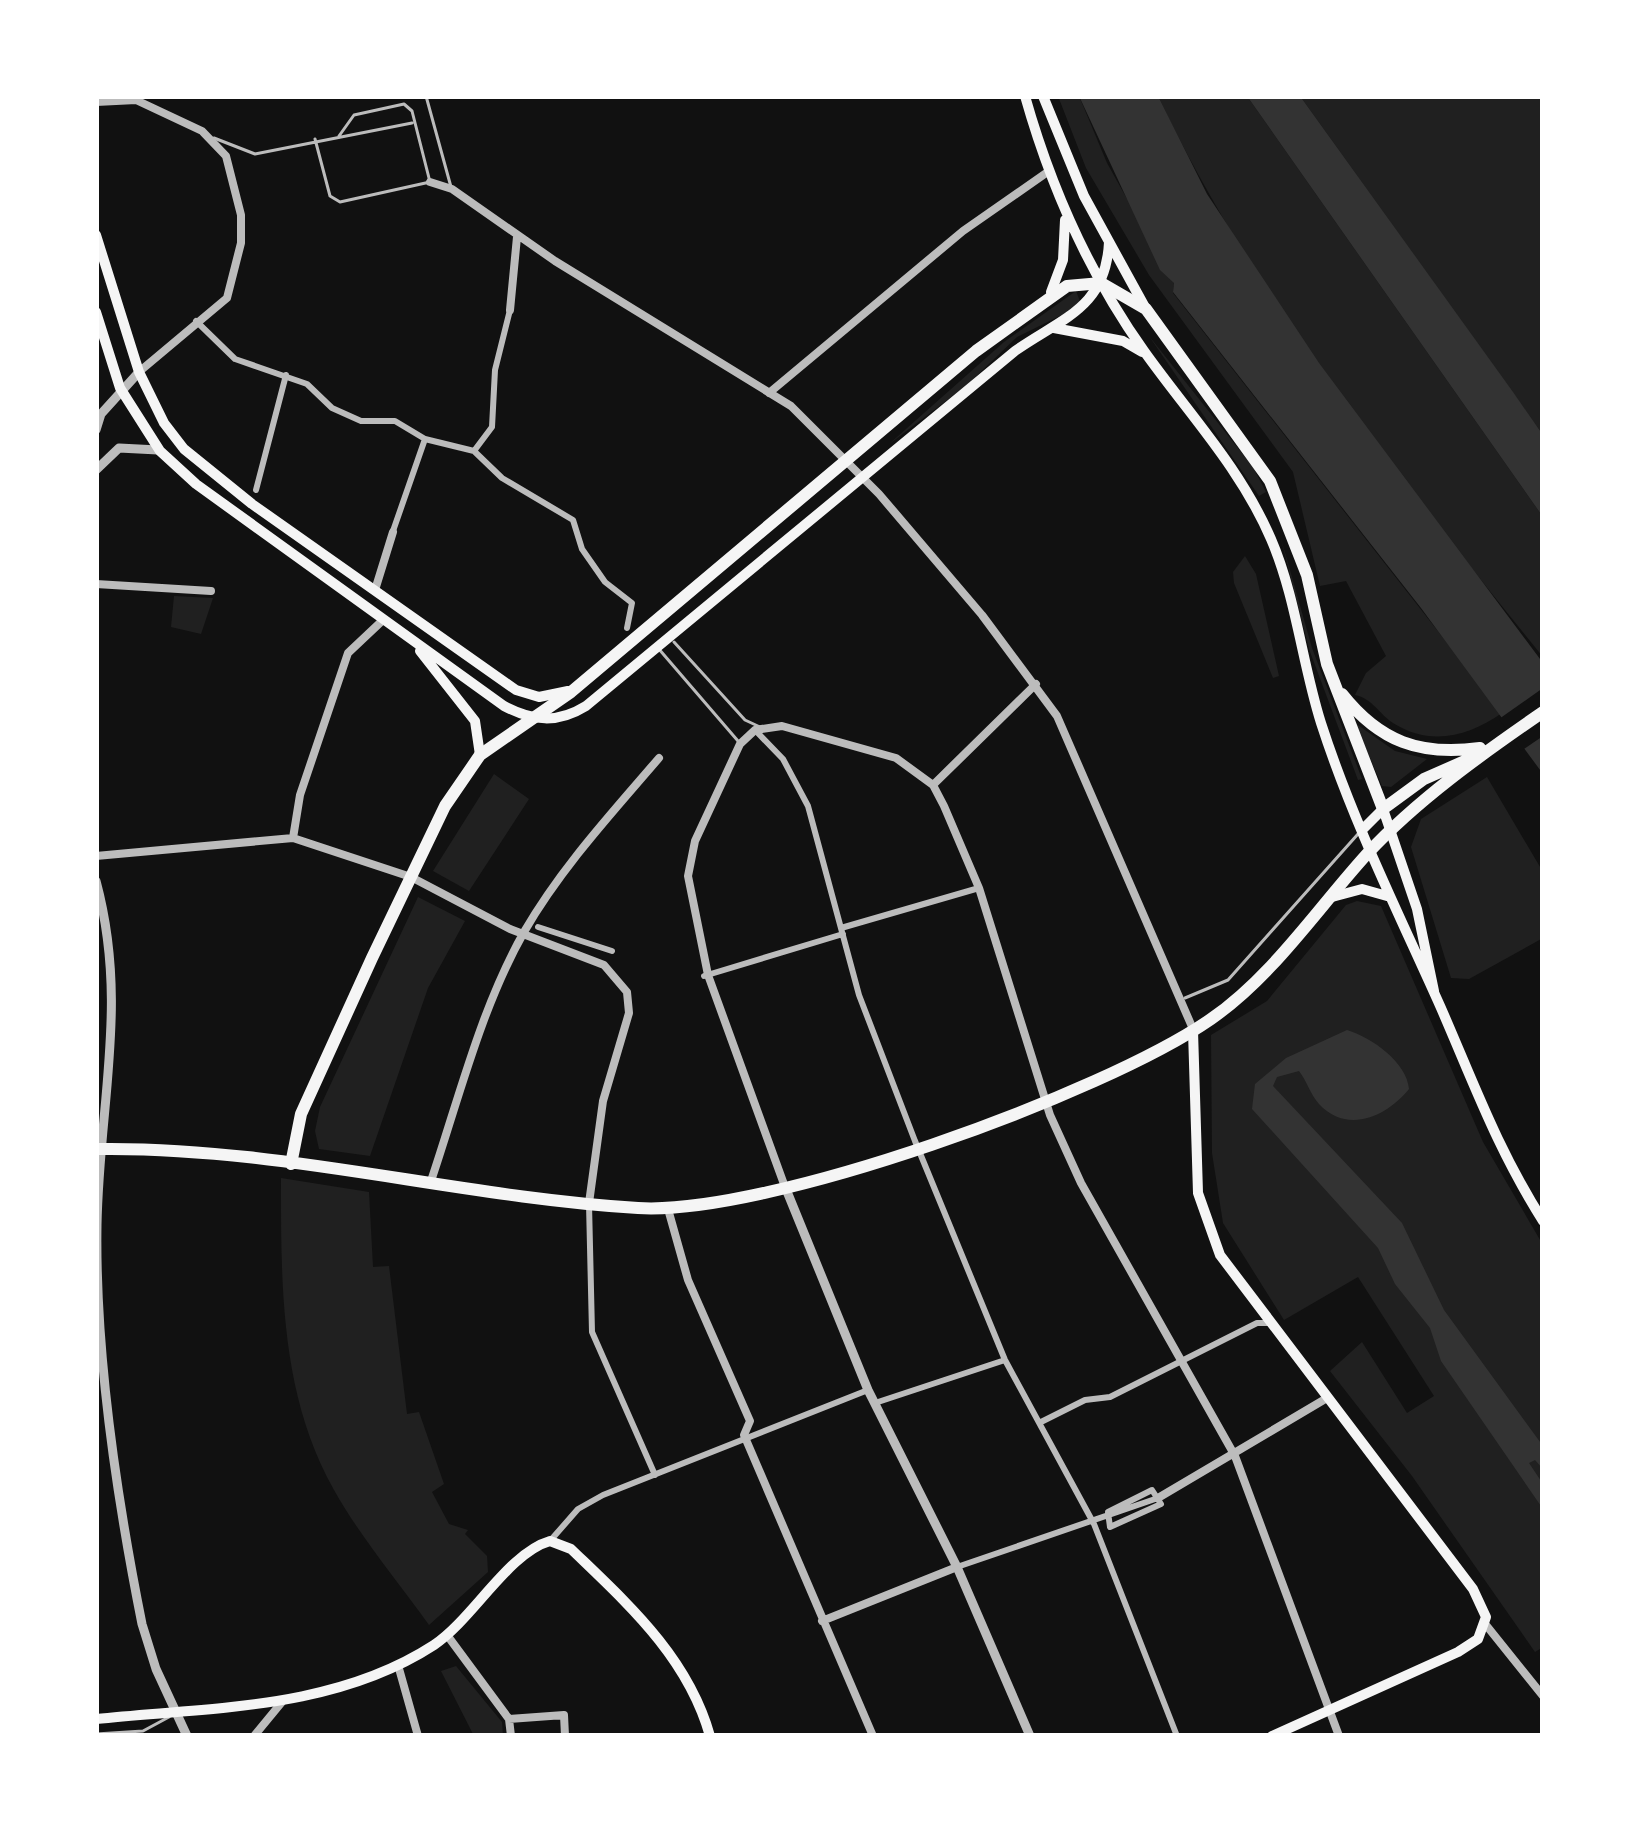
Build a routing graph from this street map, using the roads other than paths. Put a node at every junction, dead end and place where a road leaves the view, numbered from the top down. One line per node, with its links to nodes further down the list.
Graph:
1 (426, 96): 11 (lane)
2 (1025, 96): 9 (main road)
3 (1043, 96): 15 (main road)
4 (96, 102): 6 (street)
5 (416, 124): 7 (lane); 7 (lane); 10 (lane)
6 (202, 131): 8 (lane); 21 (street)
7 (339, 136): 8 (lane)
8 (315, 139): 10 (lane)
9 (1049, 171): 12 (main road); 27 (street)
10 (430, 182): 11 (street)
11 (452, 189): 14 (street)
12 (1065, 217): 16 (main road); 17 (main road)
13 (96, 235): 24 (main road)
14 (517, 235): 19 (street); 27 (street)
15 (1109, 242): 16 (main road); 18 (main road)
16 (1101, 284): 17 (main road); 18 (main road); 22 (main road); 23 (main road)
17 (1051, 292): 32 (main road)
18 (1146, 309): 47 (main road)
19 (510, 310): 31 (street)
20 (96, 312): 26 (main road)
21 (196, 321): 24 (street); 25 (street)
22 (1054, 328): 23 (main road); 34 (main road)
23 (1146, 354): 58 (main road)
24 (139, 372): 26 (street); 38 (main road)
25 (286, 375): 29 (street); 35 (street)
26 (120, 388): 28 (street); 30 (main road)
27 (769, 393): 32 (street)
28 (96, 430)
29 (425, 439): 31 (street); 36 (street)
30 (160, 451): 33 (street); 40 (main road)
31 (474, 451): 41 (street)
32 (848, 461): 34 (street); 42 (main road)
33 (96, 470)
34 (862, 476): 43 (main road); 46 (street)
35 (256, 490)
36 (393, 532): 38 (street)
37 (96, 584): 39 (street)
38 (375, 590): 48 (main road)
39 (212, 591)
40 (383, 620): 44 (main road); 60 (street)
41 (627, 628)
42 (646, 631): 43 (lane); 48 (main road)
43 (670, 636): 45 (main road); 51 (lane)
44 (410, 639): 50 (main road); 53 (main road)
45 (657, 647): 50 (main road); 52 (lane)
46 (1036, 684): 56 (street); 74 (street)
47 (1335, 686): 55 (main road); 57 (main road)
48 (574, 689): 50 (main road)
49 (1543, 712): 55 (main road)
50 (533, 718): 53 (main road)
51 (759, 729): 52 (street); 56 (street); 69 (street)
52 (740, 744): 72 (street)
53 (480, 755): 63 (main road)
54 (659, 758): 70 (street)
55 (1464, 760): 57 (main road); 59 (main road)
56 (933, 785): 65 (street)
57 (1383, 809): 58 (main road); 59 (main road)
58 (1362, 830): 61 (main road); 74 (lane)
59 (1391, 830): 61 (main road); 73 (main road)
60 (293, 838): 62 (street); 63 (street)
61 (1370, 851): 66 (main road); 67 (main road)
62 (96, 856)
63 (411, 877): 70 (street); 79 (main road)
64 (96, 881): 78 (street)
65 (979, 888): 69 (street); 76 (street)
66 (1387, 896): 67 (main road); 73 (main road)
67 (1326, 899): 75 (main road)
68 (538, 927): 71 (street)
69 (842, 931): 72 (street); 77 (street)
70 (524, 933): 80 (street); 82 (street)
71 (613, 951)
72 (706, 976): 81 (street)
73 (1434, 994): 84 (main road)
74 (1178, 999): 75 (street)
75 (1193, 1031): 76 (main road); 85 (main road)
76 (1045, 1100): 77 (main road); 87 (street)
77 (918, 1146): 81 (main road); 86 (street)
78 (98, 1149): 79 (main road); 92 (street)
79 (291, 1164): 80 (main road)
80 (431, 1181): 82 (main road)
81 (786, 1189): 83 (main road); 88 (street)
82 (589, 1203): 83 (main road); 96 (street)
83 (668, 1209): 94 (street)
84 (1543, 1221)
85 (1272, 1324): 87 (street); 89 (main road)
86 (1005, 1360): 90 (street); 91 (street)
87 (1186, 1360): 91 (street); 95 (street)
88 (868, 1390): 90 (street); 94 (street)
89 (1327, 1398): 95 (street); 103 (main road)
90 (878, 1402): 101 (street)
91 (1040, 1423): 99 (street)
92 (113, 1425): 93 (street); 108 (street)
93 (96, 1426)
94 (744, 1436): 96 (street); 102 (street)
95 (1235, 1456): 97 (street); 109 (street)
96 (655, 1475): 100 (street)
97 (1158, 1498): 98 (street); 98 (street)
98 (1108, 1518): 99 (street)
99 (1094, 1524): 101 (street); 121 (street)
100 (550, 1541): 104 (main road); 118 (main road)
101 (957, 1567): 102 (street); 120 (street)
102 (822, 1622): 119 (street)
103 (1484, 1629): 106 (street); 109 (main road)
104 (447, 1635): 105 (main road); 111 (street)
105 (398, 1664): 107 (main road); 115 (street)
106 (1543, 1696)
107 (282, 1702): 108 (main road); 114 (street)
108 (177, 1712): 110 (main road); 112 (lane); 113 (street)
109 (1328, 1713): 122 (main road); 123 (street)
110 (96, 1719)
111 (509, 1719): 116 (street); 117 (street)
112 (96, 1734)
113 (187, 1736)
114 (254, 1736)
115 (418, 1736)
116 (511, 1736)
117 (565, 1736)
118 (710, 1736)
119 (873, 1736)
120 (1030, 1736)
121 (1178, 1736)
122 (1272, 1736)
123 (1339, 1736)

